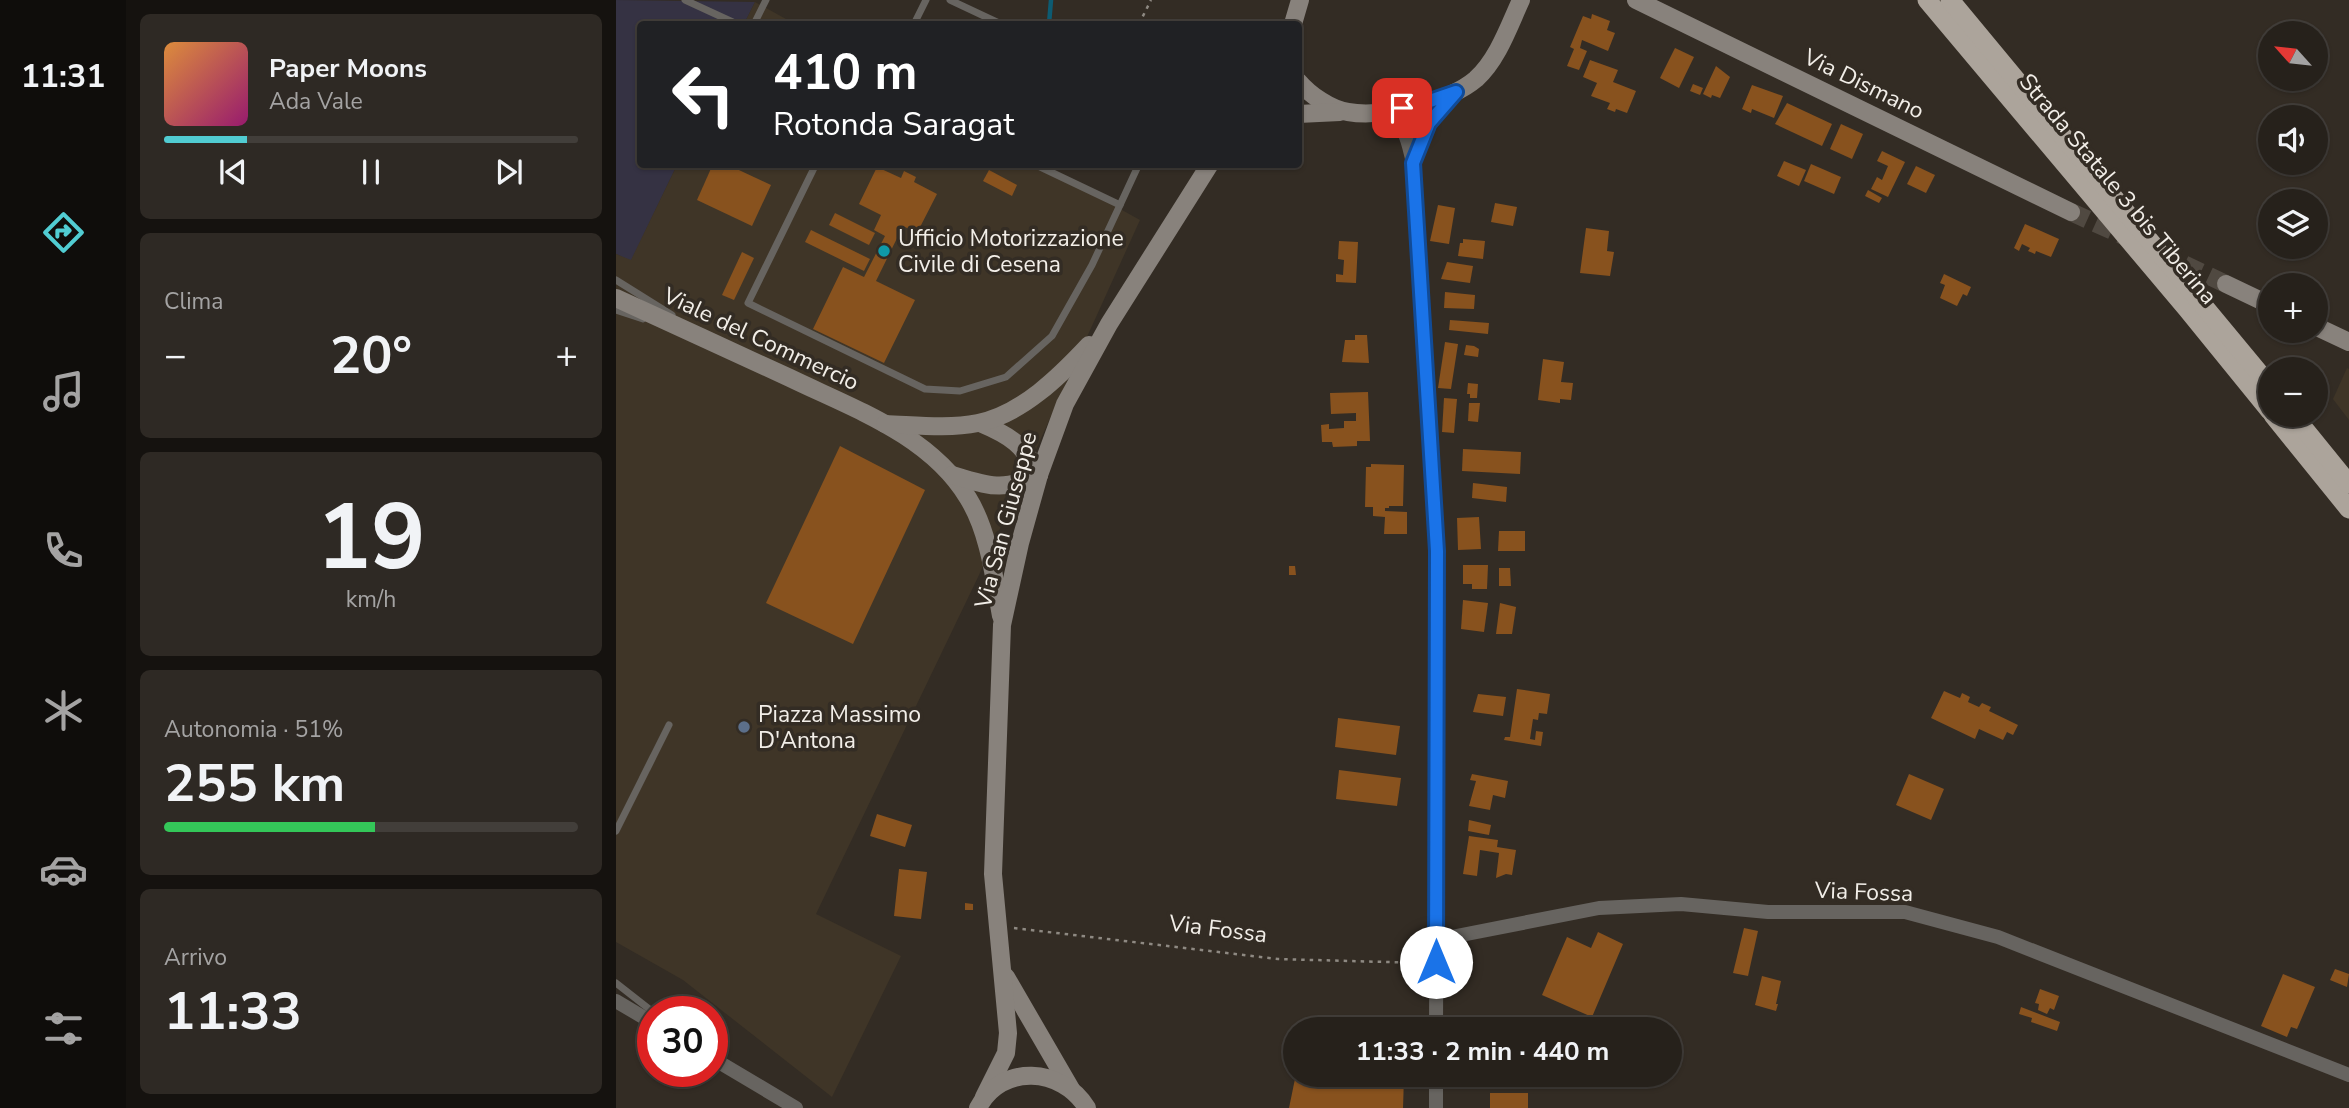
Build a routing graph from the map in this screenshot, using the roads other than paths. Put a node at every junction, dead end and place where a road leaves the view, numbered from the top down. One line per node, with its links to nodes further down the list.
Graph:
1 (685, 0): 10 (lane)
2 (766, 0): 11 (lane)
3 (926, 0): 12 (lane)
4 (950, 0): 13 (lane)
5 (1521, 0): 14 (main road)
6 (1531, 0): 14 (main road)
7 (1636, 0): 26 (main road, Via Dismano)
8 (1927, 0): 37 (highway, Strada Statale 3 bis Tiberina)
9 (1950, 0): 36 (highway, Strada Statale 3 bis Tiberina)
10 (730, 21)
11 (756, 21)
12 (916, 21)
13 (995, 21)
14 (1511, 23): 16 (main road)
15 (1302, 85): 17 (main road)
16 (1456, 92): 18 (main road); 20 (street)
17 (1347, 112): 18 (main road); 19 (main road)
18 (1380, 112): 20 (street)
19 (1302, 114)
20 (1413, 163): 49 (street)
21 (814, 168): 25 (lane)
22 (1042, 168): 25 (lane)
23 (1137, 168): 25 (lane)
24 (1207, 168): 32 (main road, Via San Giuseppe)
25 (1120, 205)
26 (2071, 212)
27 (616, 280): 35 (lane)
28 (2226, 284): 30 (main road)
29 (616, 298): 35 (main road, Viale del Commercio)
30 (2258, 299)
31 (616, 310): 35 (lane)
32 (1109, 324): 38 (main road, Viale del Commercio); 43 (main road, Via San Giuseppe)
33 (2328, 332): 34 (main road)
34 (2349, 342)
35 (716, 344): 39 (main road, Viale del Commercio)
36 (2258, 372)
37 (2258, 397)
38 (980, 423): 39 (main road, Viale del Commercio); 43 (main road)
39 (885, 424): 42 (main road, Viale del Commercio)
40 (2282, 427): 45 (highway, Strada Statale 3 bis Tiberina)
41 (2303, 427): 44 (highway)
42 (952, 475): 43 (main road, Viale del Commercio); 46 (main road, Viale del Commercio)
43 (1039, 475): 46 (main road, Via San Giuseppe)
44 (2349, 484)
45 (2349, 509)
46 (1002, 625): 50 (main road, Via San Giuseppe)
47 (669, 725): 48 (lane)
48 (616, 831)
49 (1436, 940): 55 (street); 57 (street, Via Fossa)
50 (1003, 972): 59 (main road, Via San Giuseppe); 60 (main road, Via San Giuseppe)
51 (616, 983): 52 (lane)
52 (637, 999)
53 (616, 1002): 54 (street)
54 (637, 1014)
55 (1436, 1017)
56 (728, 1068): 61 (street)
57 (2349, 1075)
58 (1436, 1087): 63 (street)
59 (1071, 1089): 60 (main road); 62 (main road, Via San Giuseppe)
60 (981, 1102)
61 (796, 1108)
62 (1087, 1108)
63 (1436, 1108)

